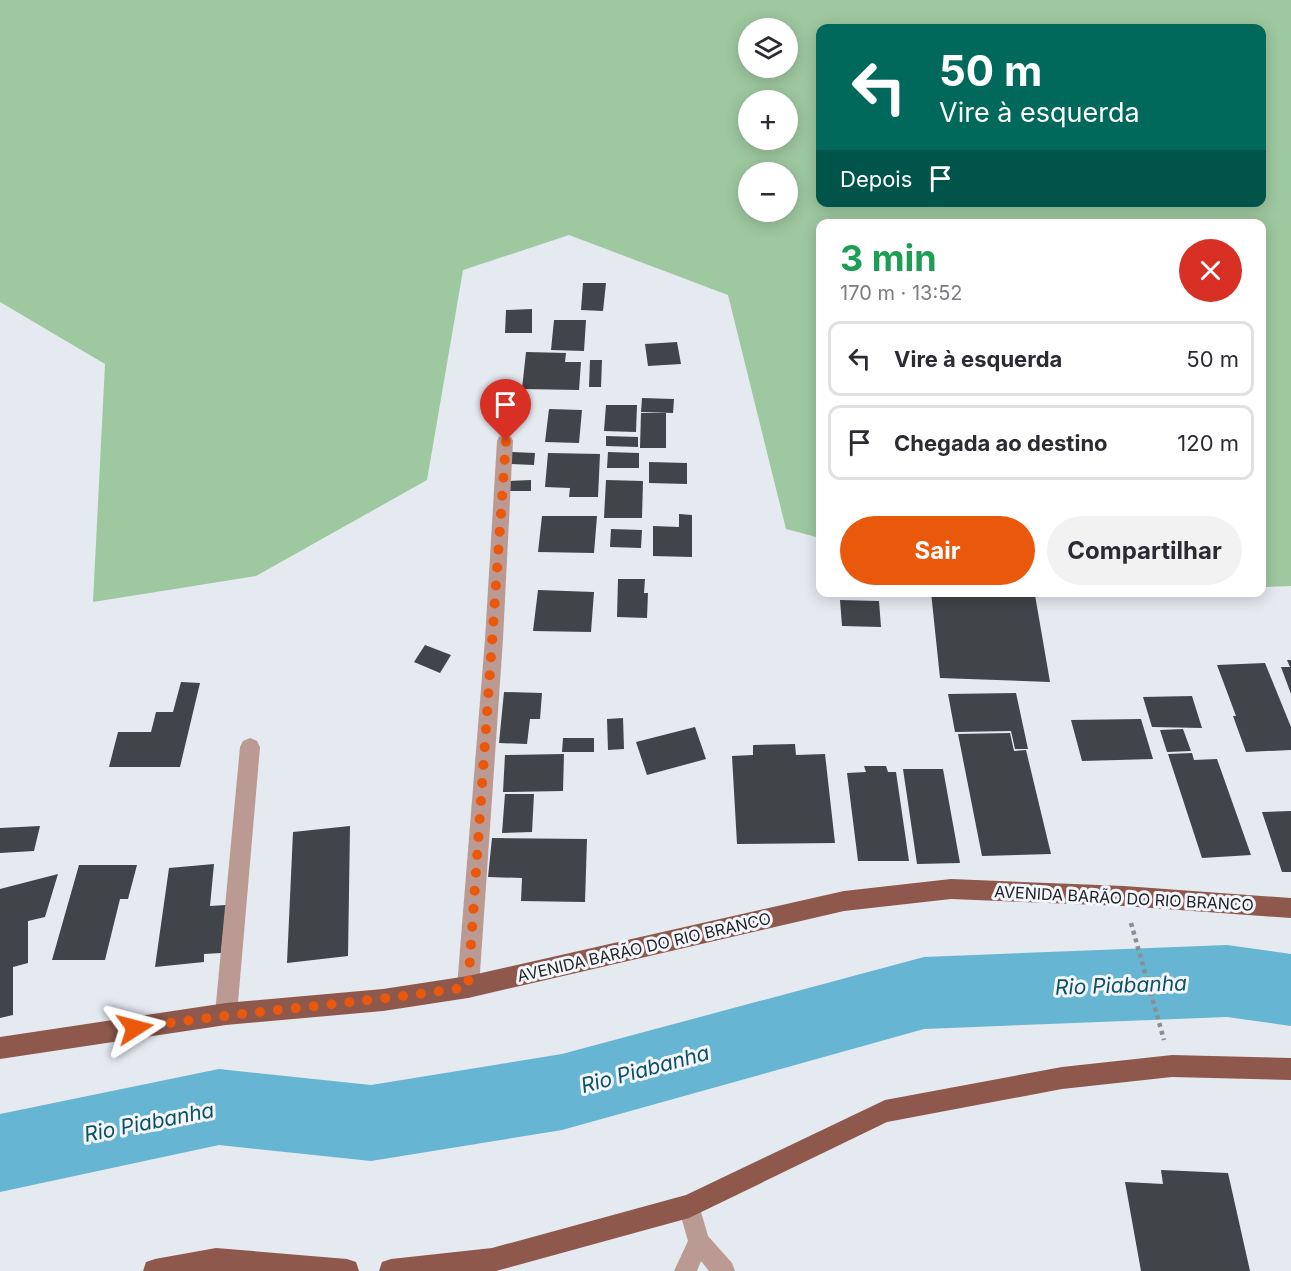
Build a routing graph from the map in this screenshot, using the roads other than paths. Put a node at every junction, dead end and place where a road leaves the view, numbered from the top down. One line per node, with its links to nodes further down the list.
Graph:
1 (506, 441): 4 (street)
2 (250, 747): 5 (street)
3 (1291, 908): 4 (main road, AVENIDA BARÃO DO RIO BRANCO)
4 (468, 987): 5 (main road, AVENIDA BARÃO DO RIO BRANCO)
5 (226, 1014): 6 (main road, AVENIDA BARÃO DO RIO BRANCO)
6 (0, 1048)
7 (1291, 1069): 8 (main road)
8 (689, 1206): 9 (lane); 12 (main road)
9 (699, 1242): 13 (lane); 14 (lane)
10 (155, 1271): 11 (main road)
11 (347, 1271)
12 (391, 1271)
13 (685, 1271)
14 (724, 1271)

